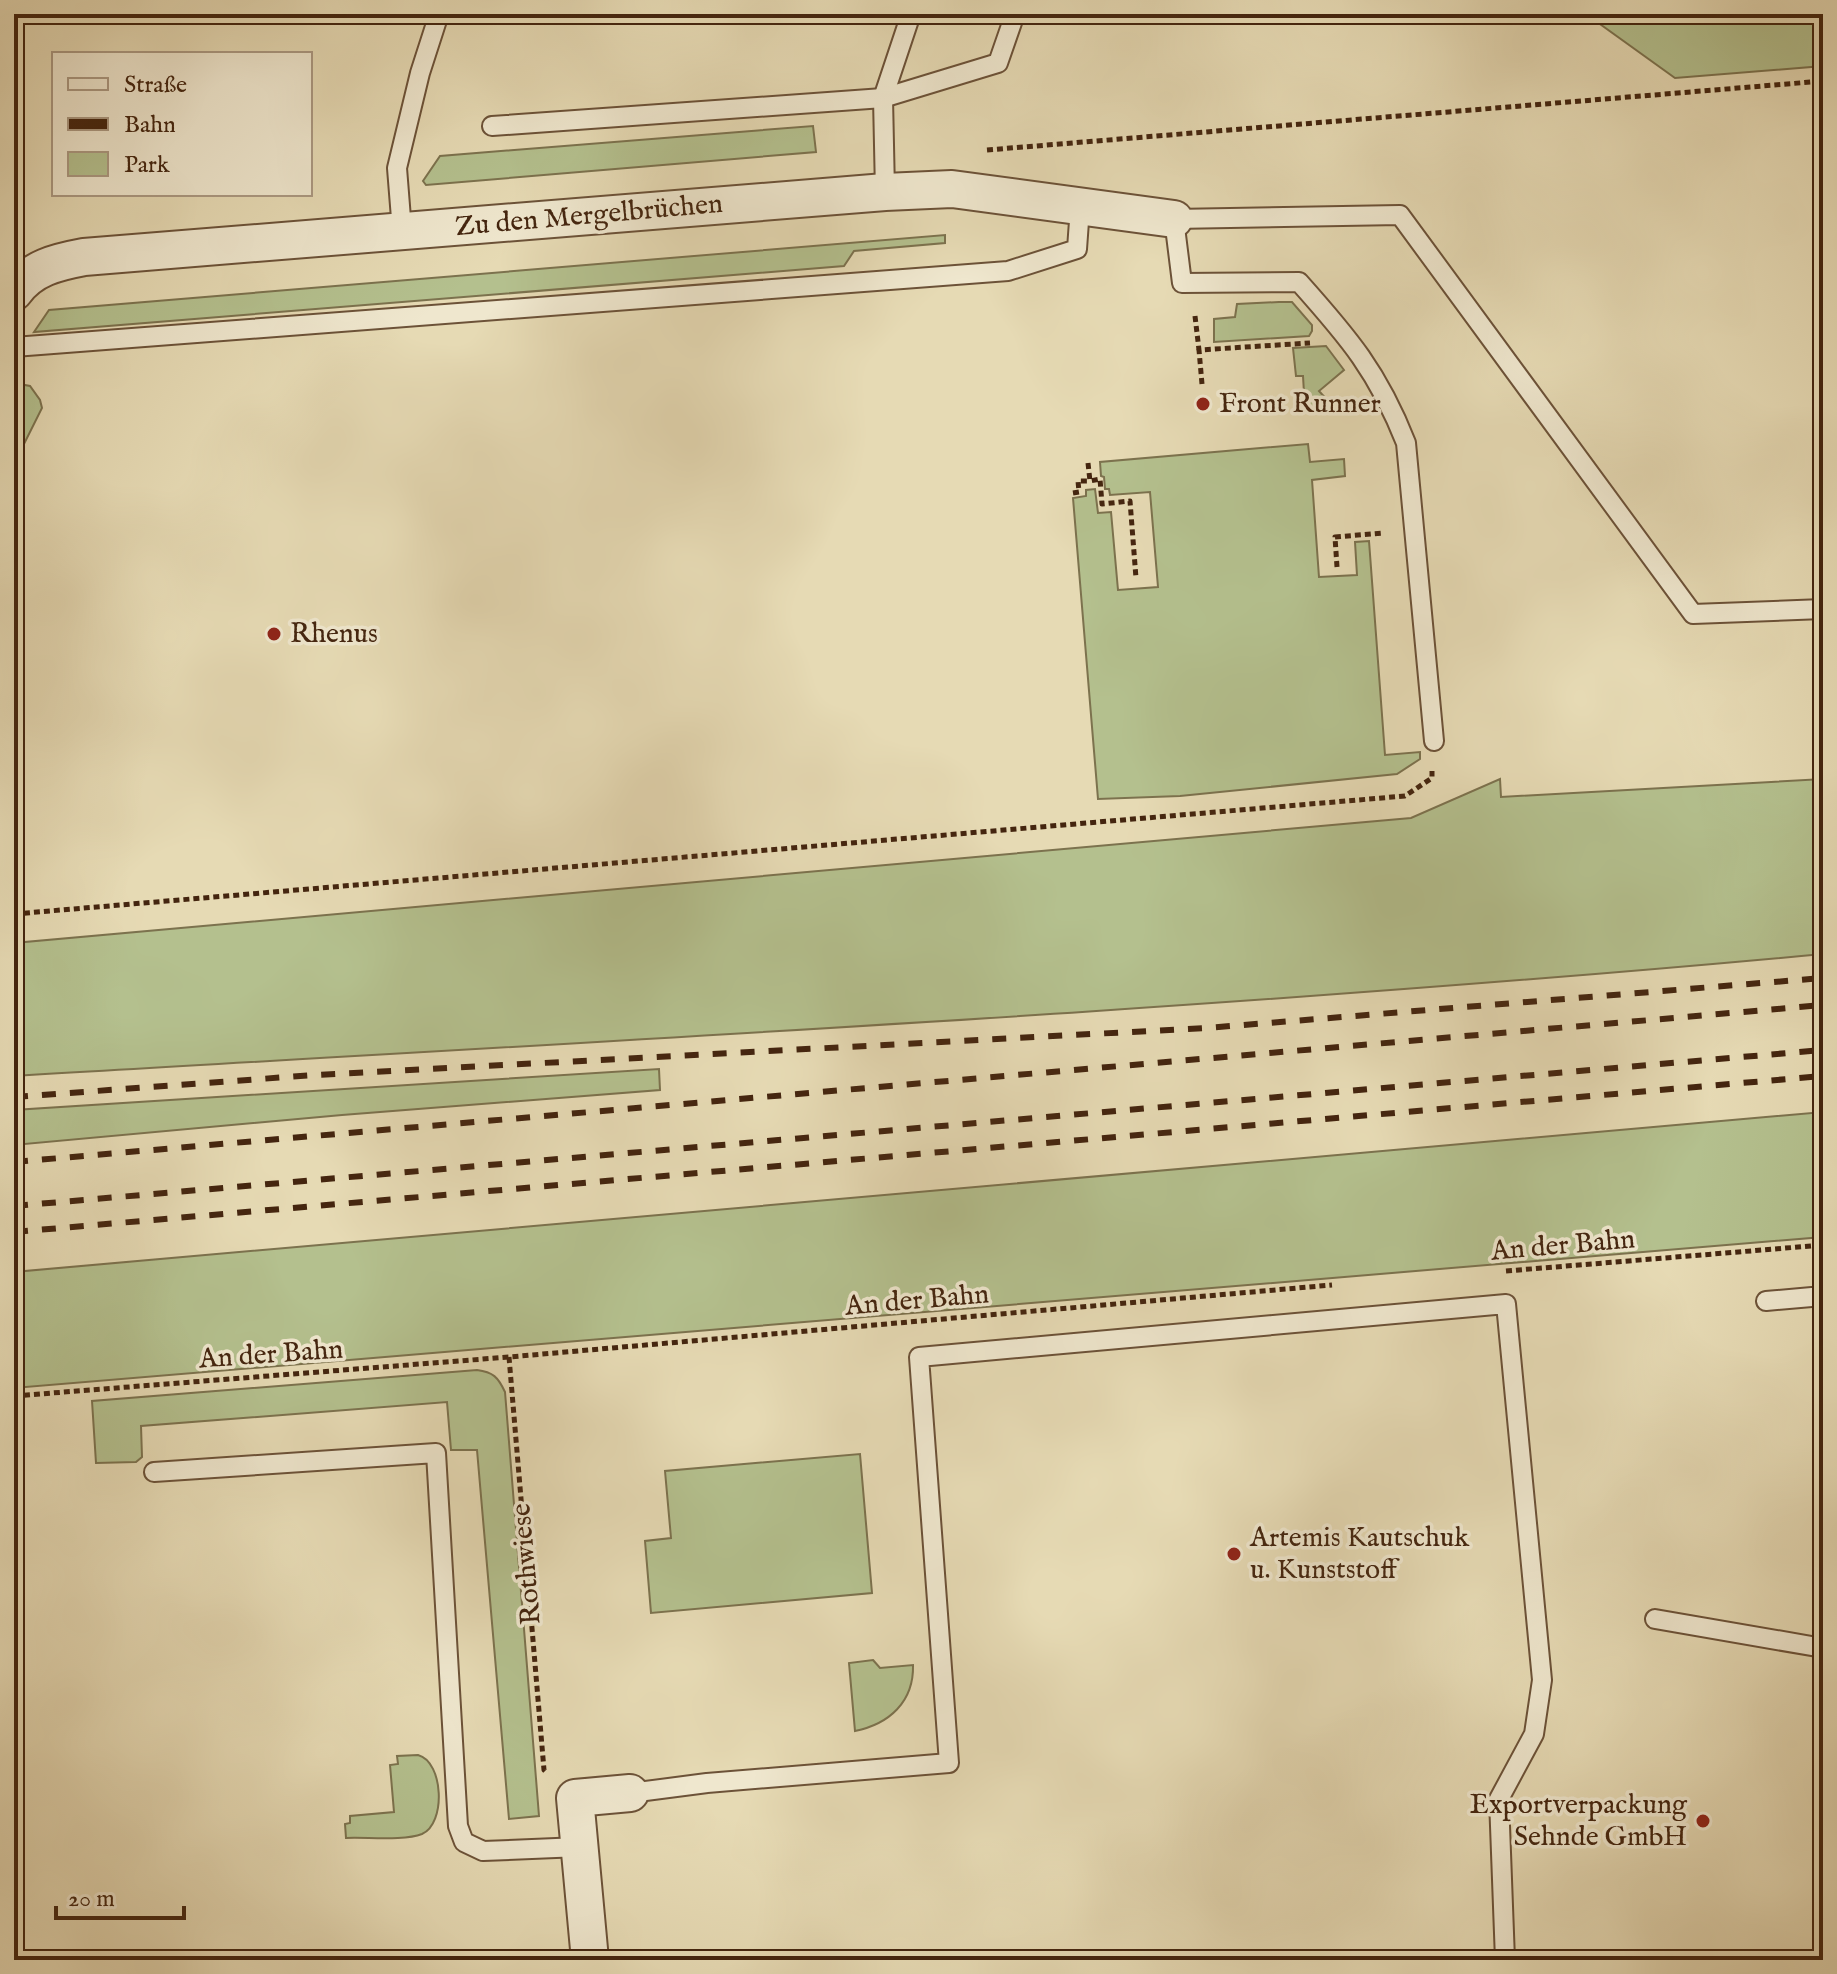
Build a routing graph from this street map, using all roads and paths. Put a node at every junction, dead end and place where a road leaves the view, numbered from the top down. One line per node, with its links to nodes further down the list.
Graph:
1 (439, 14): 11 (lane)
2 (911, 14): 5 (lane)
3 (1015, 14): 5 (lane)
4 (1823, 81): 7 (path)
5 (883, 98): 6 (lane); 8 (lane)
6 (492, 126)
7 (1012, 148)
8 (885, 192): 9 (street, Zu den Mergelbrüchen); 11 (street, Zu den Mergelbrüchen)
9 (1080, 207): 10 (street, Zu den Mergelbrüchen); 15 (lane)
10 (1174, 219): 14 (lane); 24 (lane)
11 (402, 231): 12 (street, Zu den Mergelbrüchen)
12 (14, 292)
13 (1195, 316): 16 (path)
14 (1351, 340): 16 (path); 21 (lane)
15 (14, 347)
16 (1199, 350): 17 (path)
17 (1202, 384)
18 (1088, 463): 19 (path)
19 (1090, 481): 20 (path); 23 (path)
20 (1073, 493)
21 (1414, 531): 22 (path); 25 (lane)
22 (1337, 567)
23 (1136, 578)
24 (1823, 609)
25 (1434, 741): 26 (path)
26 (14, 914)
27 (1823, 1245): 28 (path, An der Bahn)
28 (1498, 1272)
29 (1341, 1284): 32 (path, An der Bahn)
30 (1823, 1296): 31 (lane)
31 (1766, 1301)
32 (509, 1357): 33 (path, An der Bahn); 37 (path, Rothwiese)
33 (14, 1396)
34 (154, 1472): 39 (lane)
35 (1655, 1619): 36 (lane)
36 (1823, 1648)
37 (544, 1770)
38 (630, 1793): 39 (street); 41 (lane)
39 (580, 1847): 40 (street)
40 (590, 1960)
41 (1505, 1960)

